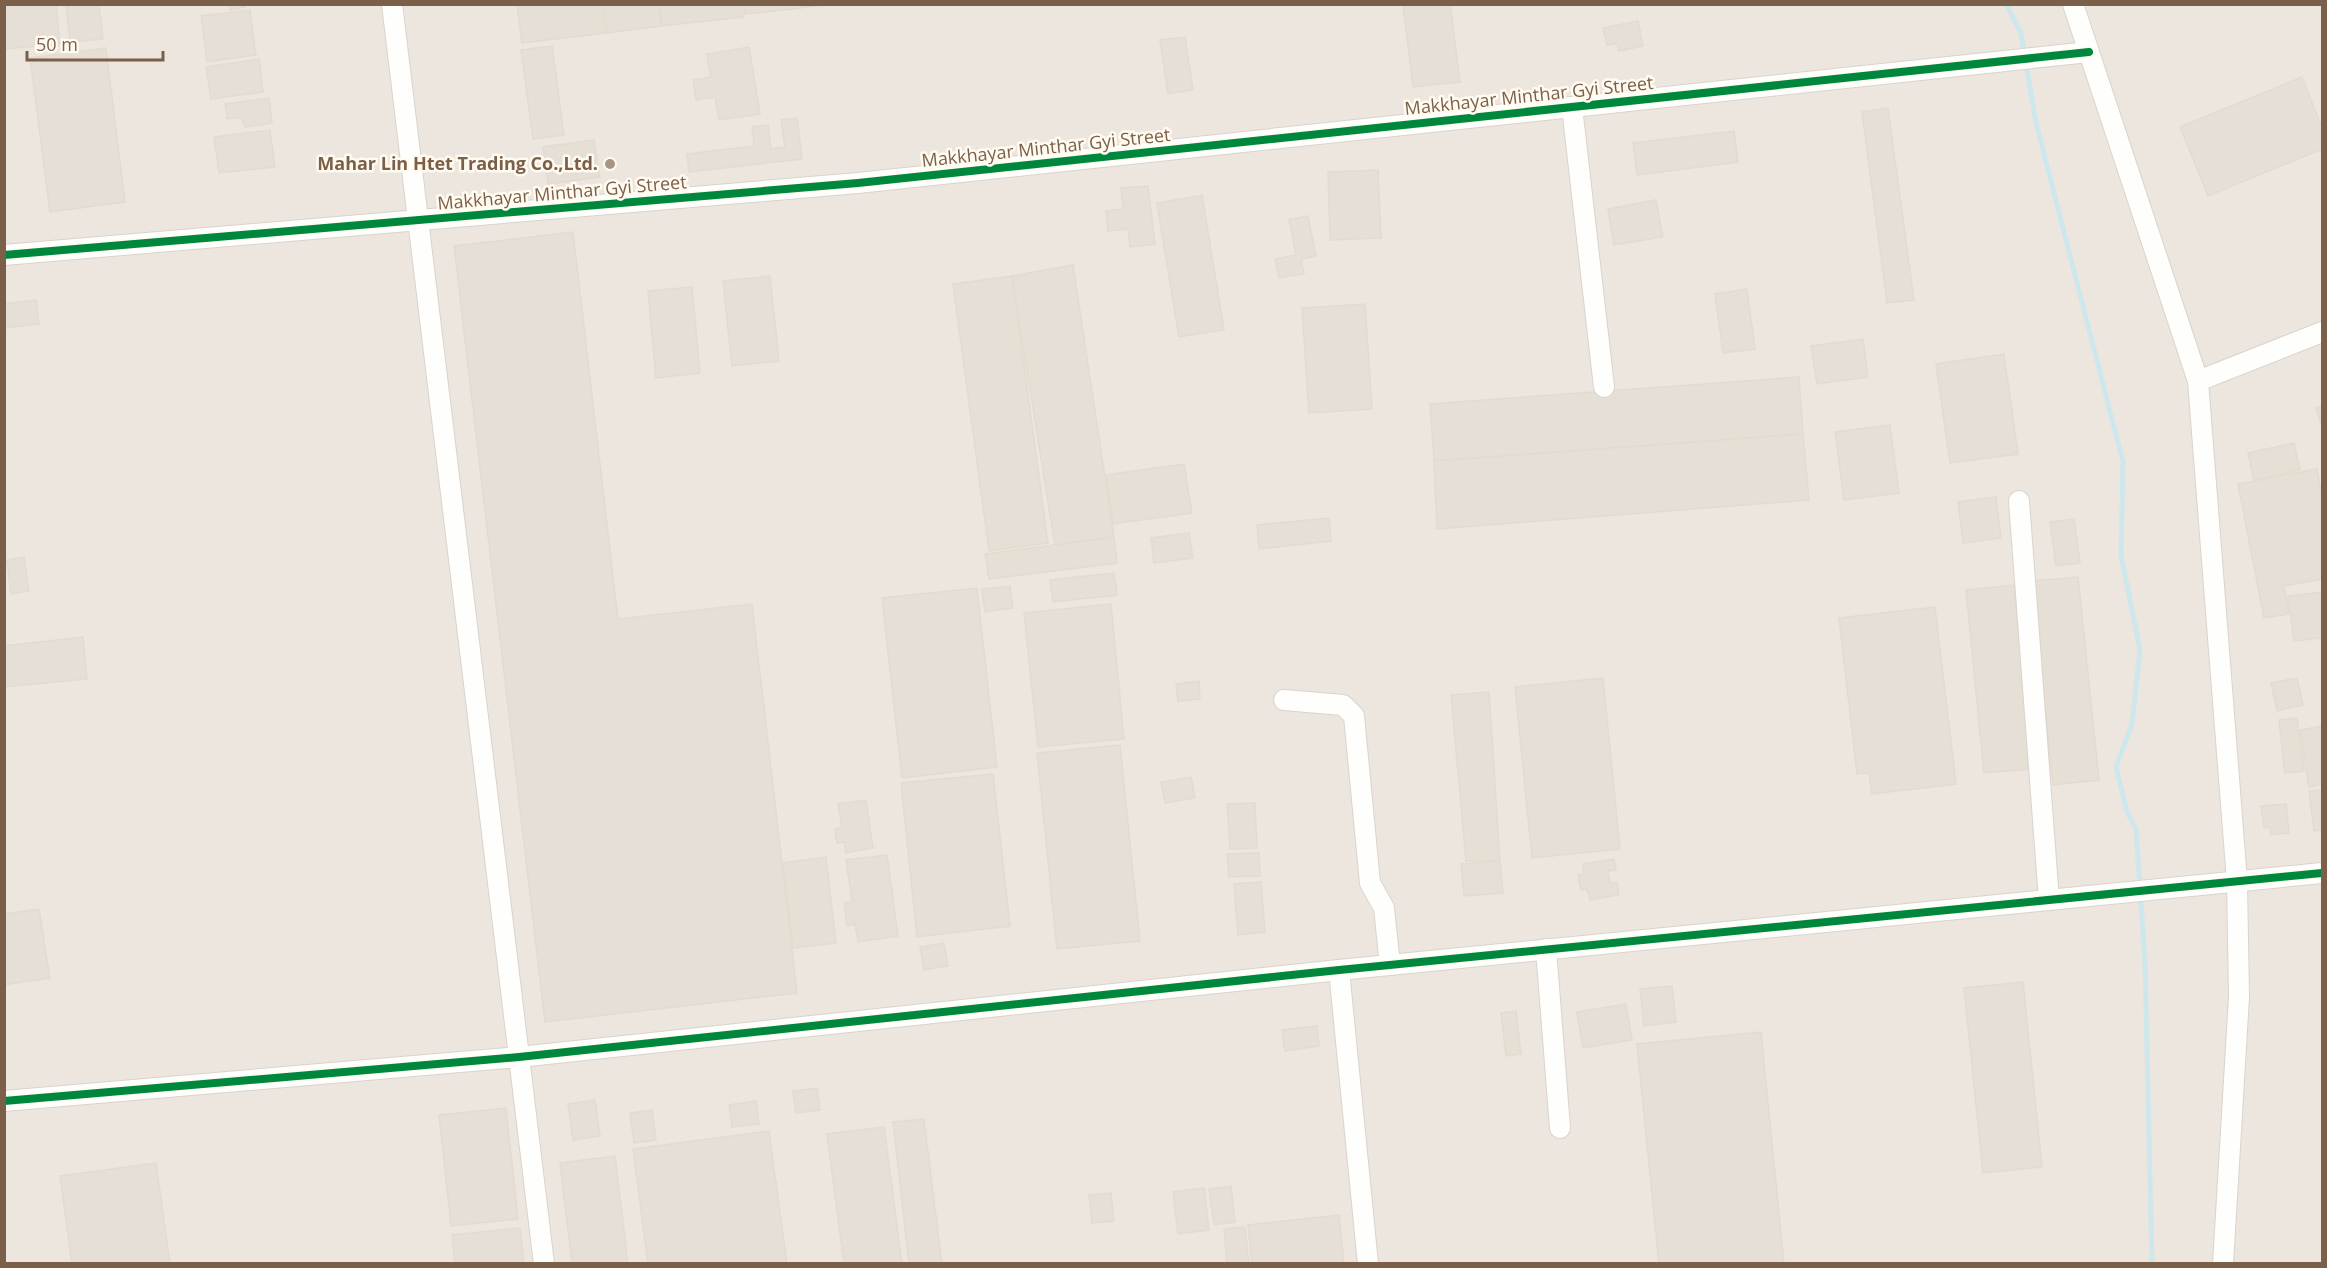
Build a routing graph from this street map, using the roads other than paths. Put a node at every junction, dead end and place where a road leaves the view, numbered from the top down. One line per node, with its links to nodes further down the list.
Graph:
1 (392, 4): 5 (street)
2 (2073, 4): 3 (street)
3 (2089, 52): 4 (street, Makkhayar Minthar Gyi Street); 8 (street)
4 (1572, 107): 5 (street, Makkhayar Minthar Gyi Street); 9 (street)
5 (418, 220): 6 (street, Makkhayar Minthar Gyi Street); 18 (street)
6 (4, 255)
7 (2322, 332): 8 (street)
8 (2198, 381): 13 (street)
9 (1604, 387)
10 (2019, 501): 14 (street)
11 (1284, 700): 16 (street)
12 (2322, 873): 13 (street)
13 (2237, 881): 14 (street); 23 (street)
14 (2049, 900): 15 (street)
15 (1546, 949): 16 (street); 20 (street)
16 (1390, 965): 17 (street)
17 (1339, 970): 18 (street); 22 (street)
18 (519, 1057): 19 (street); 21 (street)
19 (4, 1101)
20 (1560, 1128)
21 (544, 1263)
22 (1368, 1263)
23 (2223, 1263)

